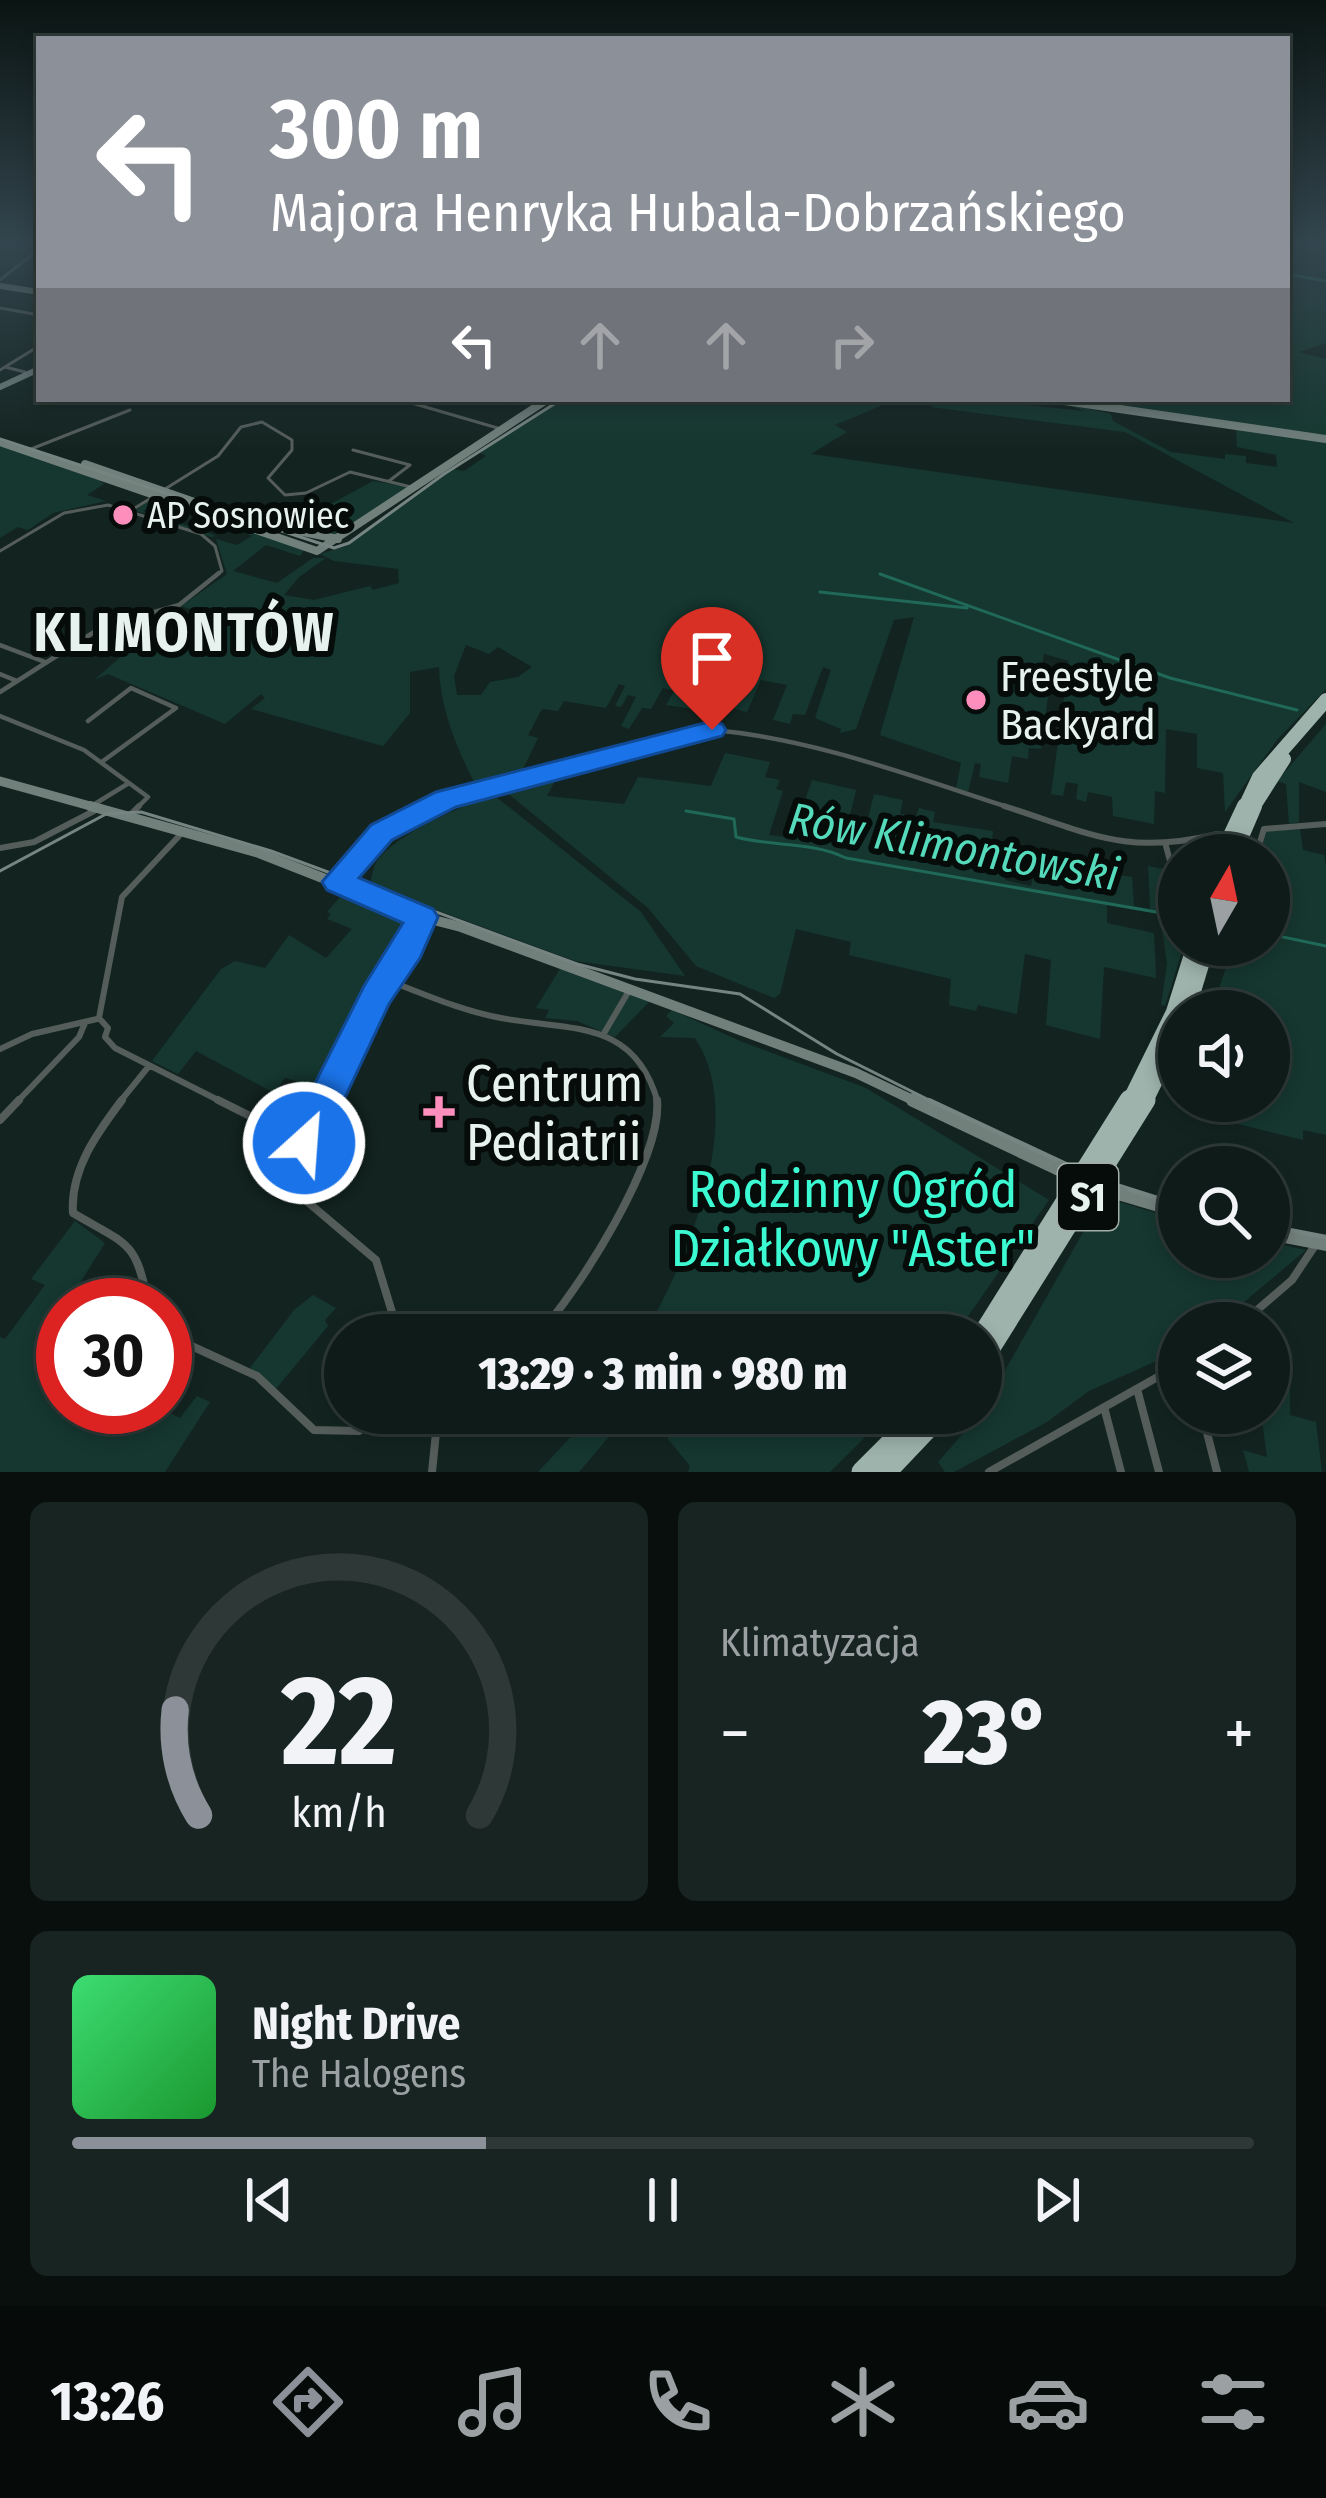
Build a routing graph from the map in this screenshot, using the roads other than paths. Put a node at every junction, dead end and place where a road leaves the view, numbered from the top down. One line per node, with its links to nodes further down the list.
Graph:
1 (36, 348): 2 (street)
2 (3, 368): 5 (street)
3 (36, 368): 5 (street)
4 (36, 368): 6 (street)
5 (26, 372): 6 (street)
6 (0, 385)
7 (408, 402): 11 (street)
8 (543, 402): 11 (street)
9 (1063, 402): 13 (street)
10 (130, 410): 14 (street)
11 (501, 429): 17 (street)
12 (0, 439): 14 (street)
13 (1326, 439)
14 (30, 449): 18 (street)
15 (353, 450): 16 (street)
16 (389, 481): 17 (street); 18 (street)
17 (415, 488): 18 (street)
18 (159, 492): 19 (street)
19 (130, 511): 20 (street); 22 (street)
20 (1, 550)
21 (0, 645): 22 (street)
22 (45, 662): 24 (street)
23 (0, 674): 24 (street)
24 (17, 681): 25 (street)
25 (0, 692)
26 (1326, 700): 37 (highway)
27 (1326, 713): 38 (highway)
28 (0, 716): 30 (street)
29 (88, 721): 30 (street)
30 (103, 761): 32 (street)
31 (0, 781): 33 (street)
32 (129, 782): 33 (street); 34 (street)
33 (97, 806): 34 (street); 41 (street)
34 (130, 814): 36 (street)
35 (1326, 824): 39 (street)
36 (184, 830): 42 (street); 47 (street)
37 (1232, 834)
38 (1242, 834)
39 (1263, 834)
40 (1158, 845): 42 (street)
41 (0, 848)
42 (338, 882): 43 (street)
43 (422, 917): 45 (street); 46 (street)
44 (1189, 966): 62 (highway, S1)
45 (386, 980): 49 (street); 54 (street)
46 (630, 989): 49 (street); 55 (street, bridge)
47 (99, 1018): 48 (street); 51 (street)
48 (85, 1022): 50 (street); 53 (street)
49 (603, 1035): 61 (street)
50 (0, 1049)
51 (149, 1066): 54 (street); 58 (street)
52 (1158, 1074): 63 (highway, S1)
53 (0, 1120)
54 (304, 1143): 60 (street)
55 (1158, 1205)
56 (1290, 1237): 57 (street)
57 (1320, 1243): 59 (street)
58 (144, 1278)
59 (1266, 1302)
60 (393, 1314)
61 (555, 1314)
62 (996, 1314)
63 (1002, 1329)
64 (192, 1345): 68 (street)
65 (1158, 1377): 66 (street)
66 (1137, 1389): 67 (street); 78 (street)
67 (1104, 1407): 76 (street); 77 (street)
68 (324, 1430)
69 (436, 1434): 73 (street)
70 (900, 1434): 74 (highway)
71 (922, 1434): 75 (highway)
72 (1207, 1434): 79 (street)
73 (432, 1472)
74 (862, 1472)
75 (886, 1472)
76 (989, 1472)
77 (1121, 1472)
78 (1159, 1472)
79 (1217, 1472)

